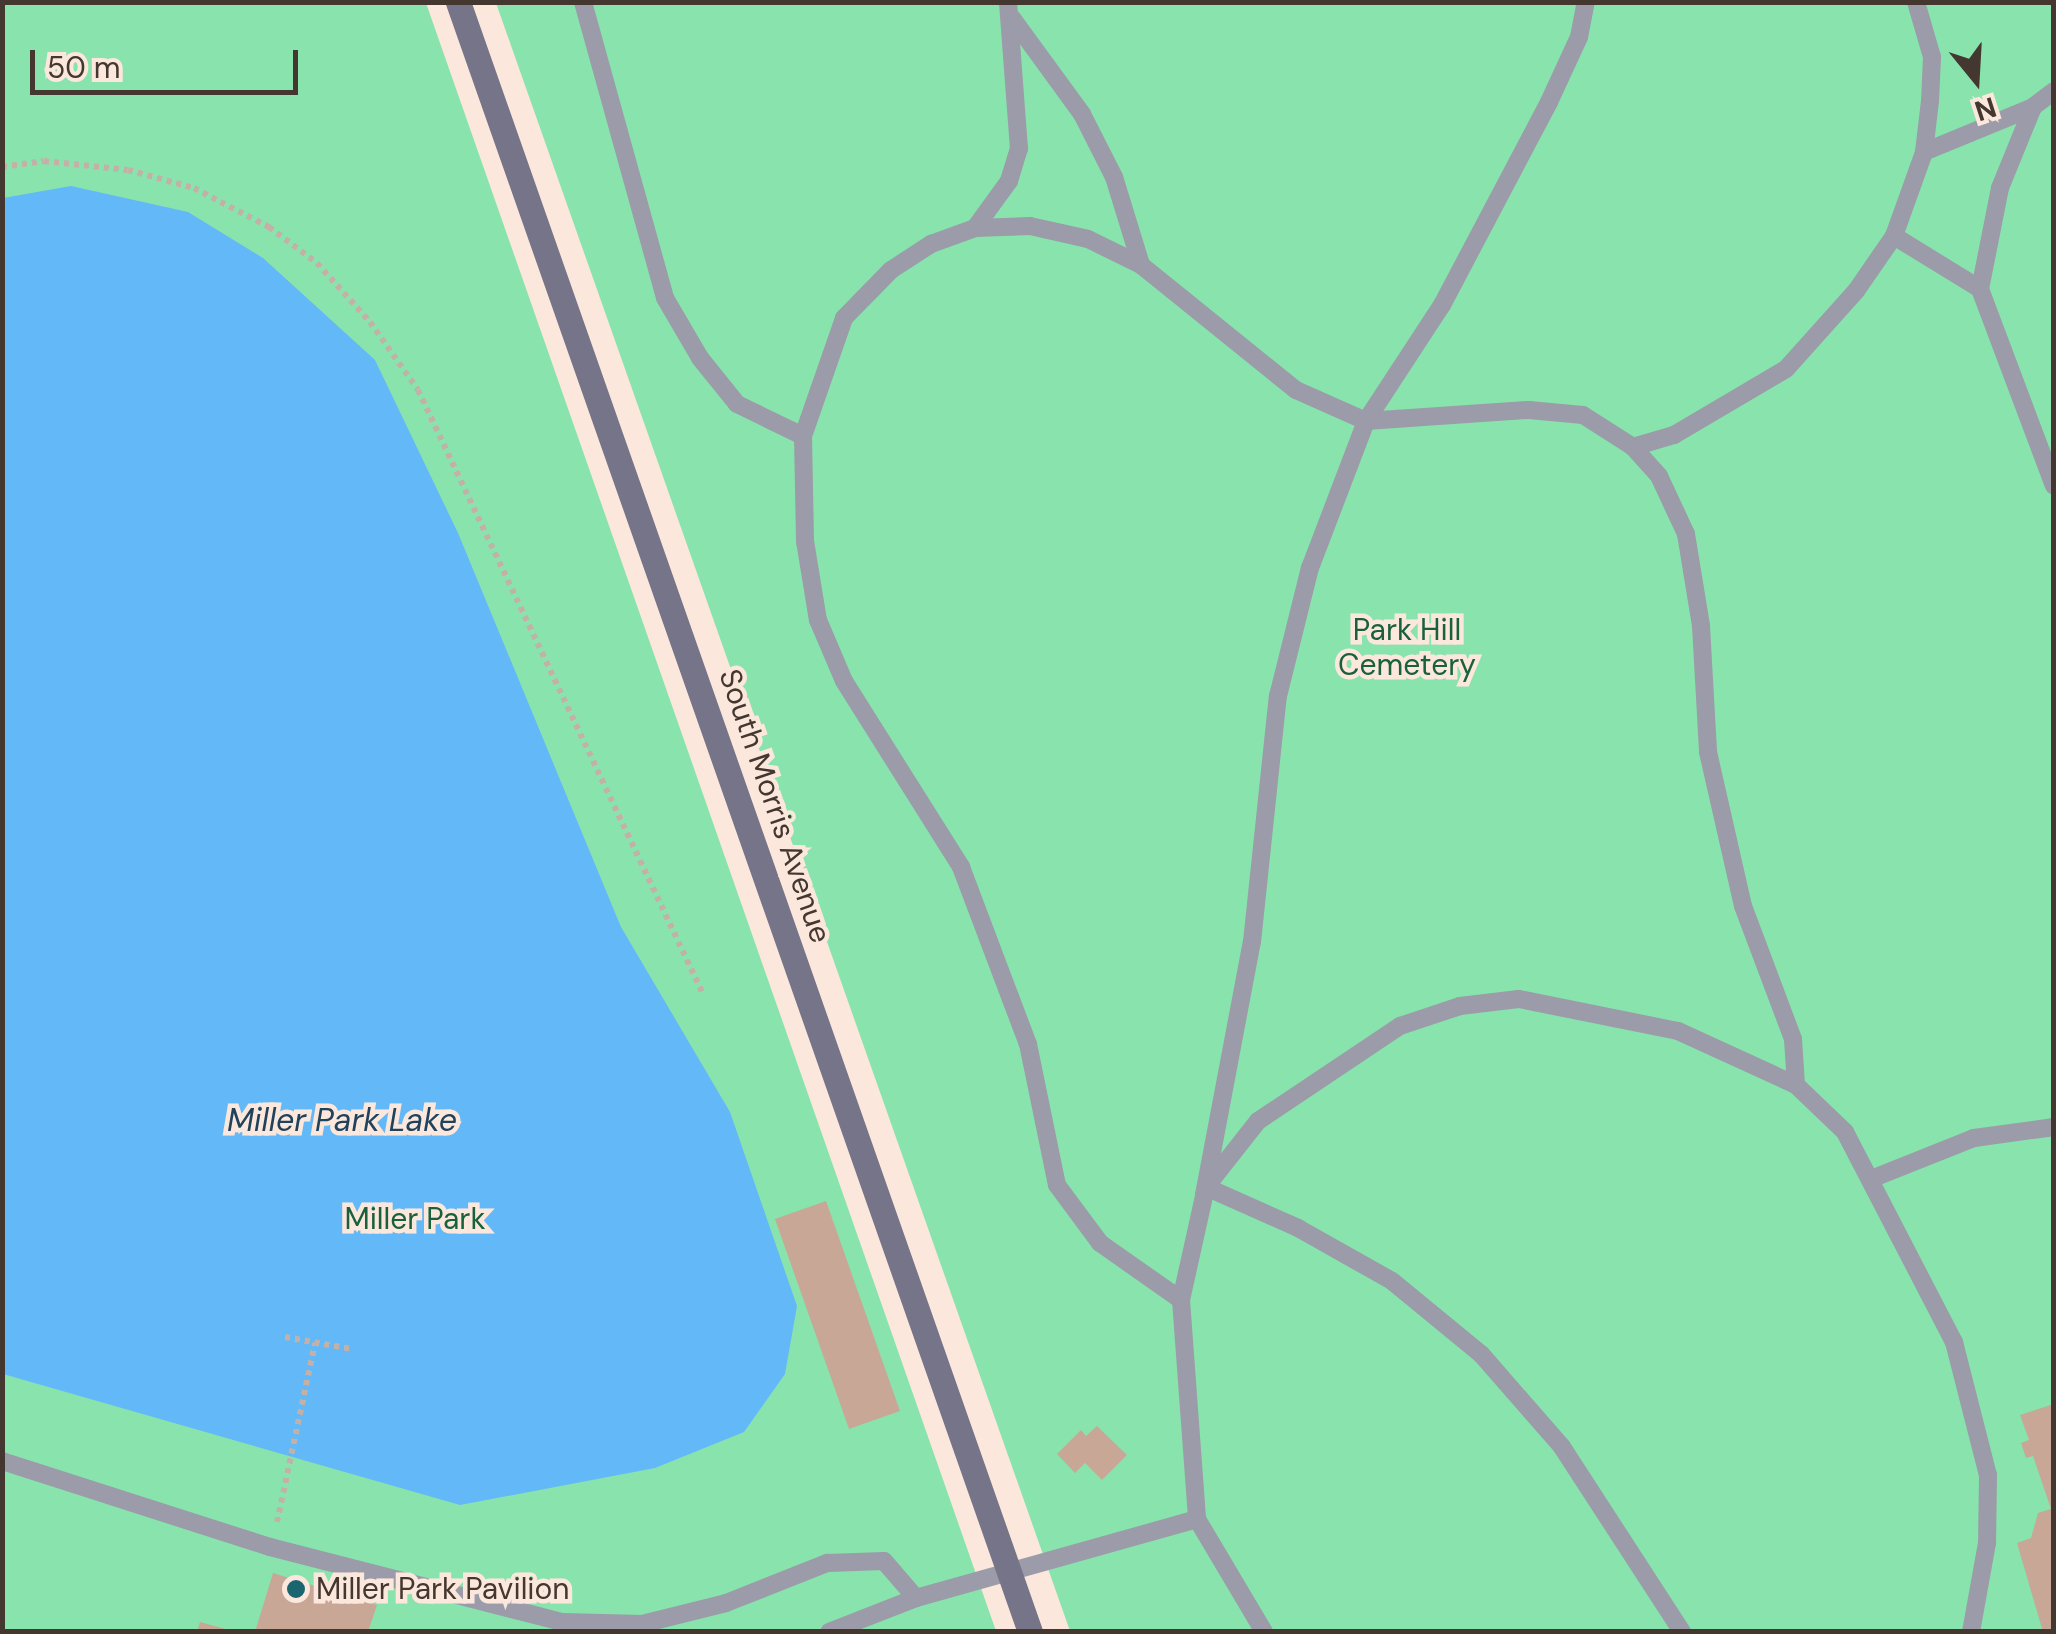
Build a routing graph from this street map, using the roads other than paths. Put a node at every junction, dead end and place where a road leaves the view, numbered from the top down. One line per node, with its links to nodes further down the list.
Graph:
1 (458, 2): 24 (main road, South Morris Avenue)
2 (584, 2): 14 (lane)
3 (1586, 2): 13 (lane)
4 (1916, 2): 8 (lane)
5 (1010, 10): 9 (lane); 11 (lane)
6 (2054, 92): 7 (lane)
7 (2033, 107): 8 (lane); 12 (lane)
8 (1924, 152): 10 (lane)
9 (974, 228): 11 (lane); 14 (lane)
10 (1894, 236): 12 (lane); 15 (lane)
11 (1141, 266): 13 (lane)
12 (1980, 289): 16 (lane)
13 (1366, 421): 15 (lane); 20 (lane)
14 (803, 436): 21 (lane)
15 (1633, 447): 17 (lane)
16 (2054, 486)
17 (1796, 1085): 19 (lane); 20 (lane)
18 (2054, 1126): 19 (lane)
19 (1870, 1179): 32 (lane)
20 (1205, 1191): 21 (lane); 31 (lane)
21 (1181, 1300): 23 (lane)
22 (2, 1460): 26 (lane)
23 (1197, 1519): 24 (lane); 30 (lane)
24 (1008, 1569): 25 (lane); 29 (main road, South Morris Avenue)
25 (916, 1598): 26 (lane); 28 (lane)
26 (563, 1622): 27 (lane)
27 (585, 1632)
28 (828, 1632)
29 (1030, 1632)
30 (1264, 1632)
31 (1682, 1632)
32 (1971, 1632)

